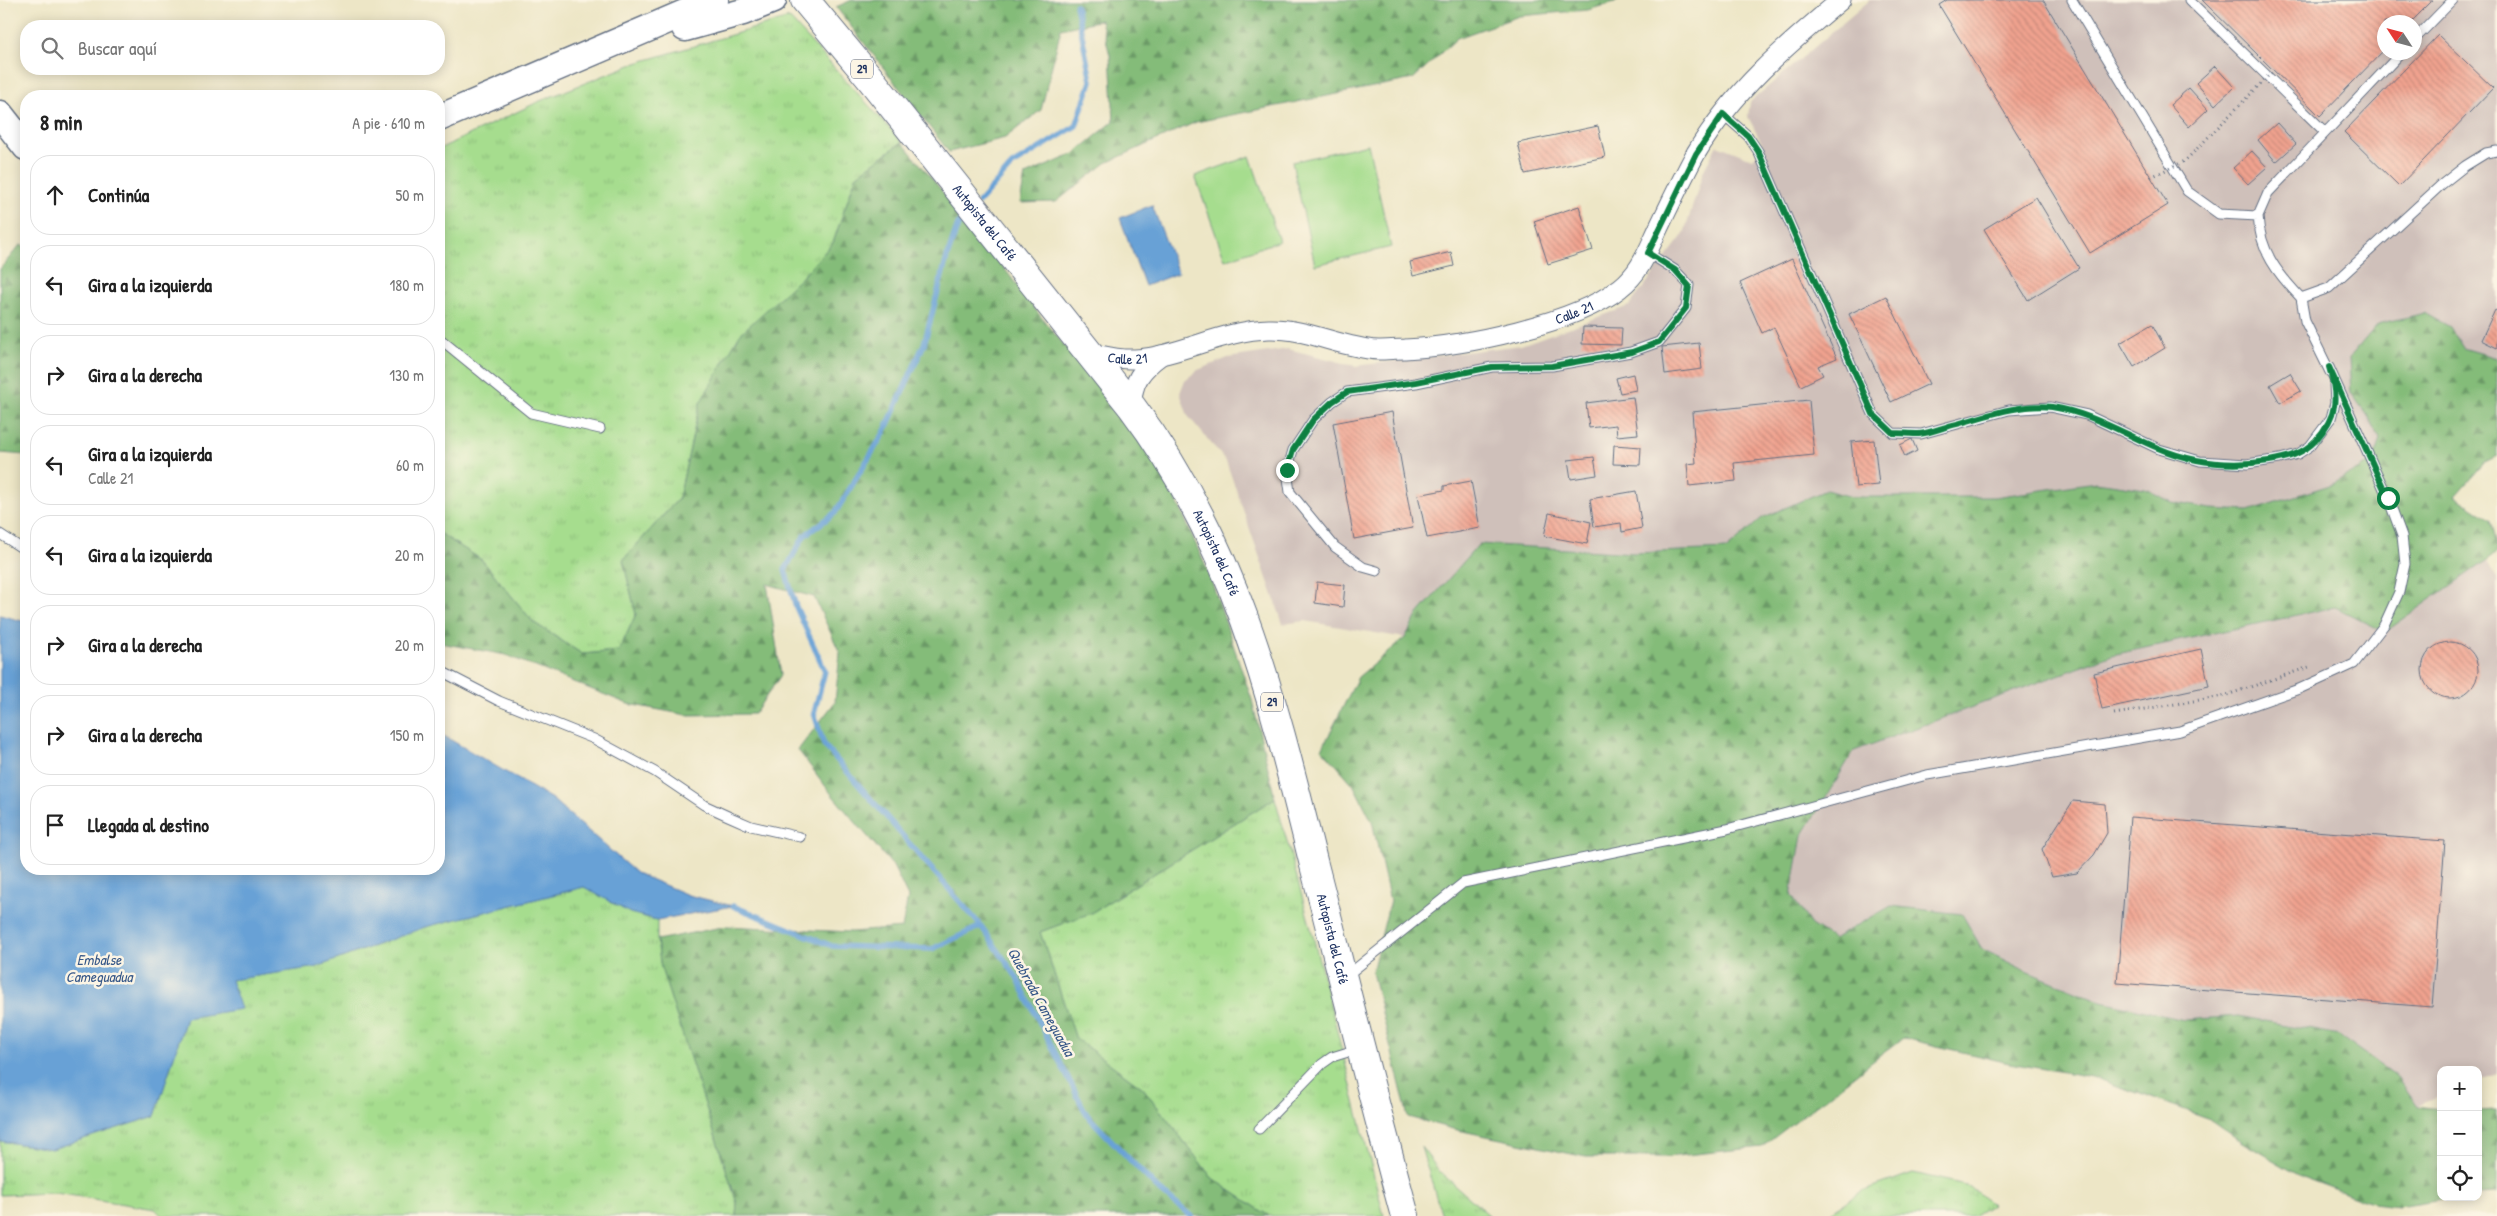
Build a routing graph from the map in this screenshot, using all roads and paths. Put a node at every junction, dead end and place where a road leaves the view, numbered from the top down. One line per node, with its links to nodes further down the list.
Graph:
1 (773, 0): 9 (main road)
2 (805, 0): 23 (highway, Autopista del Café / 29)
3 (1841, 0): 13 (street, Calle 21)
4 (2072, 0): 19 (lane)
5 (2189, 0): 15 (lane)
6 (2453, 0): 8 (lane)
7 (700, 3): 9 (main road)
8 (2422, 32)
9 (587, 54): 14 (main road)
10 (2394, 60): 15 (lane)
11 (2273, 71): 18 (path, bridge)
12 (0, 114): 16 (main road)
13 (1723, 114): 20 (street, Calle 21); 25 (lane)
14 (445, 115)
15 (2324, 132): 19 (lane)
16 (20, 139)
17 (2497, 151): 21 (lane)
18 (2151, 177)
19 (2258, 216): 21 (lane)
20 (1648, 253): 24 (street, Calle 21); 30 (lane)
21 (2301, 298): 25 (lane)
22 (445, 343): 27 (lane)
23 (1090, 353): 24 (street, Calle 21); 26 (highway, Autopista del Café / 29)
24 (1164, 353): 26 (street, Calle 21)
25 (2329, 367): 35 (lane)
26 (1132, 407): 35 (highway, Autopista del Café / 29)
27 (600, 429)
28 (0, 534): 29 (lane)
29 (20, 547)
30 (1376, 571)
31 (2313, 666): 33 (path)
32 (445, 673): 34 (lane)
33 (2114, 714)
34 (800, 837)
35 (1343, 978): 36 (highway, Autopista del Café / 29)
36 (1360, 1048): 37 (lane); 38 (highway, Autopista del Café / 29)
37 (1259, 1128)
38 (1405, 1216)

